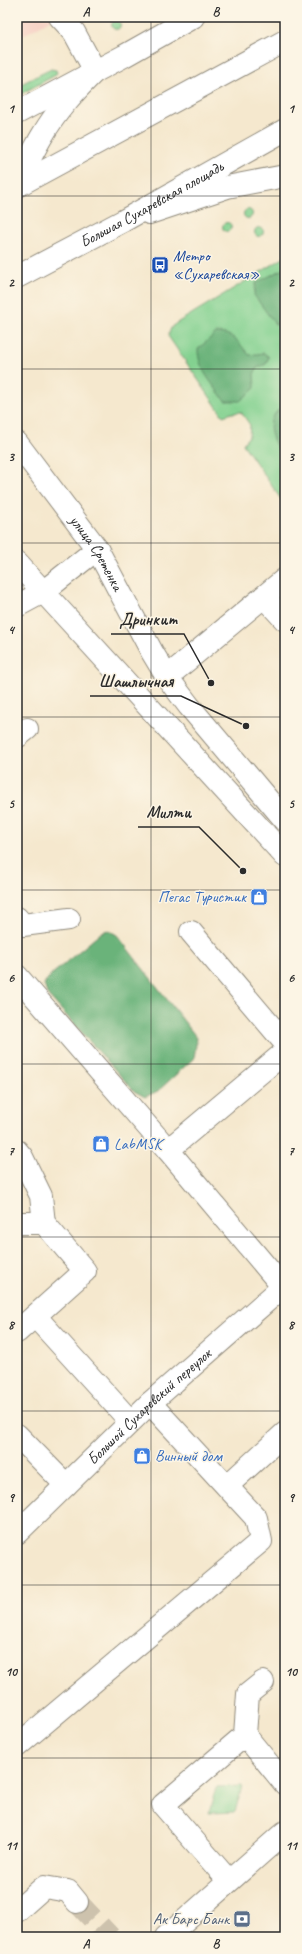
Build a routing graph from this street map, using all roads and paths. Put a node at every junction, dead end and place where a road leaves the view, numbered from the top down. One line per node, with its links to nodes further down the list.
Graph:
1 (60, 17): 4 (main road)
2 (193, 17): 4 (main road)
3 (285, 41): 9 (main road)
4 (95, 71): 5 (main road); 8 (main road)
5 (17, 113)
6 (285, 130): 10 (main road, Большая Сухаревская площадь)
7 (285, 176): 10 (main road)
8 (17, 182)
9 (17, 186)
10 (123, 221): 11 (main road, Большая Сухаревская площадь)
11 (49, 260): 12 (main road); 13 (main road, Большая Сухаревская площадь)
12 (17, 261)
13 (17, 277)
14 (17, 443): 15 (main road, улица Сретенка)
15 (97, 549): 18 (main road); 22 (main road, улица Сретенка)
16 (17, 563): 18 (main road)
17 (285, 579): 19 (main road)
18 (43, 592): 20 (main road); 24 (main road)
19 (264, 597): 21 (main road); 22 (main road)
20 (17, 606)
21 (284, 620)
22 (167, 677): 23 (main road, улица Сретенка)
23 (285, 820)
24 (285, 856)
25 (17, 918): 26 (main road)
26 (69, 919)
27 (191, 932): 29 (main road)
28 (17, 976): 31 (main road)
29 (285, 1042)
30 (285, 1052): 31 (main road)
31 (168, 1150): 35 (main road)
32 (17, 1151): 34 (main road)
33 (17, 1223): 34 (main road)
34 (44, 1223): 36 (main road)
35 (284, 1286): 38 (main road, Большой Сухаревский переулок)
36 (35, 1316): 37 (main road); 39 (main road)
37 (17, 1332)
38 (150, 1403): 39 (main road, Большой Сухаревский переулок); 43 (main road)
39 (130, 1421): 42 (main road, Большой Сухаревский переулок)
40 (285, 1433): 43 (main road)
41 (17, 1435): 42 (main road)
42 (66, 1485): 44 (main road, Большой Сухаревский переулок)
43 (227, 1486): 47 (main road)
44 (17, 1533)
45 (263, 1682): 46 (main road)
46 (245, 1736): 48 (main road); 50 (main road)
47 (17, 1746)
48 (285, 1784)
49 (285, 1832): 50 (main road)
50 (228, 1880): 53 (main road)
51 (77, 1902): 52 (main road)
52 (17, 1911)
53 (166, 1937)

